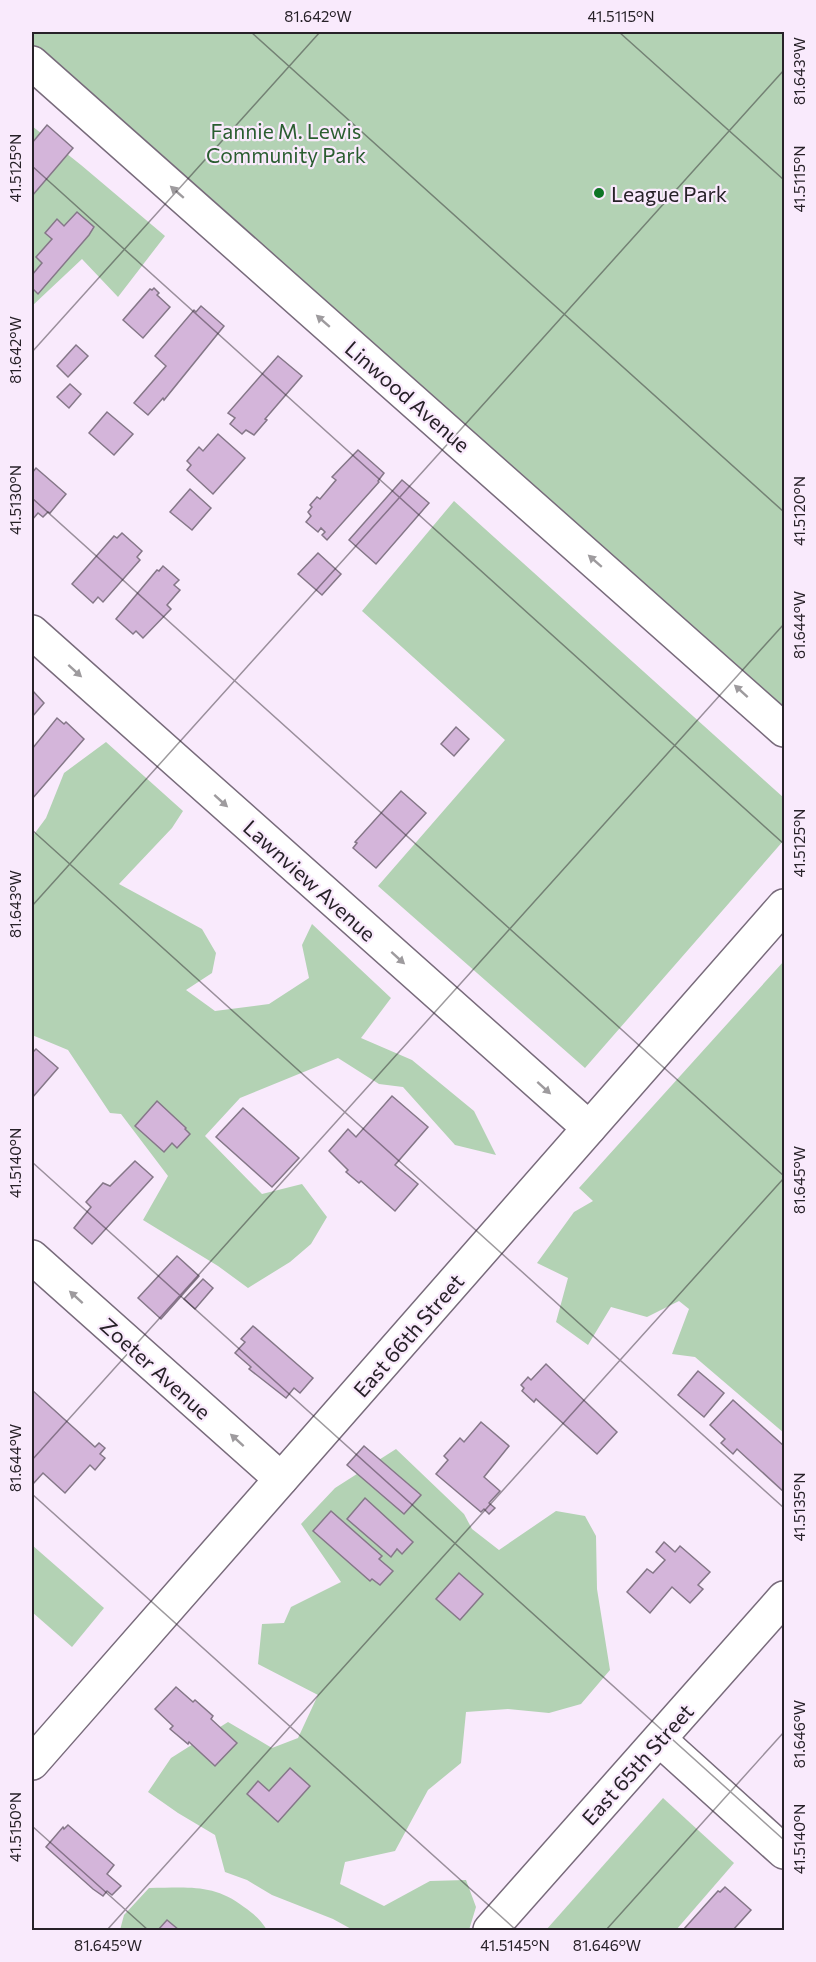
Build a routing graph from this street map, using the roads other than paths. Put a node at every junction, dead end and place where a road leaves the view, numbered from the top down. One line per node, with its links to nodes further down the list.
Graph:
1 (32, 63): 3 (street, Linwood Avenue, one-way to 1)
2 (32, 633): 5 (street, Lawnview Avenue, one-way to 5)
3 (784, 730)
4 (784, 906): 5 (street, East 66th Street)
5 (589, 1128): 7 (street, East 66th Street)
6 (32, 1257): 7 (street, Zoeter Avenue, one-way to 6)
7 (281, 1479): 10 (street, East 66th Street)
8 (784, 1598): 9 (street, East 65th Street)
9 (660, 1740): 11 (street); 12 (street, East 65th Street)
10 (32, 1763)
11 (784, 1852)
12 (490, 1930)

